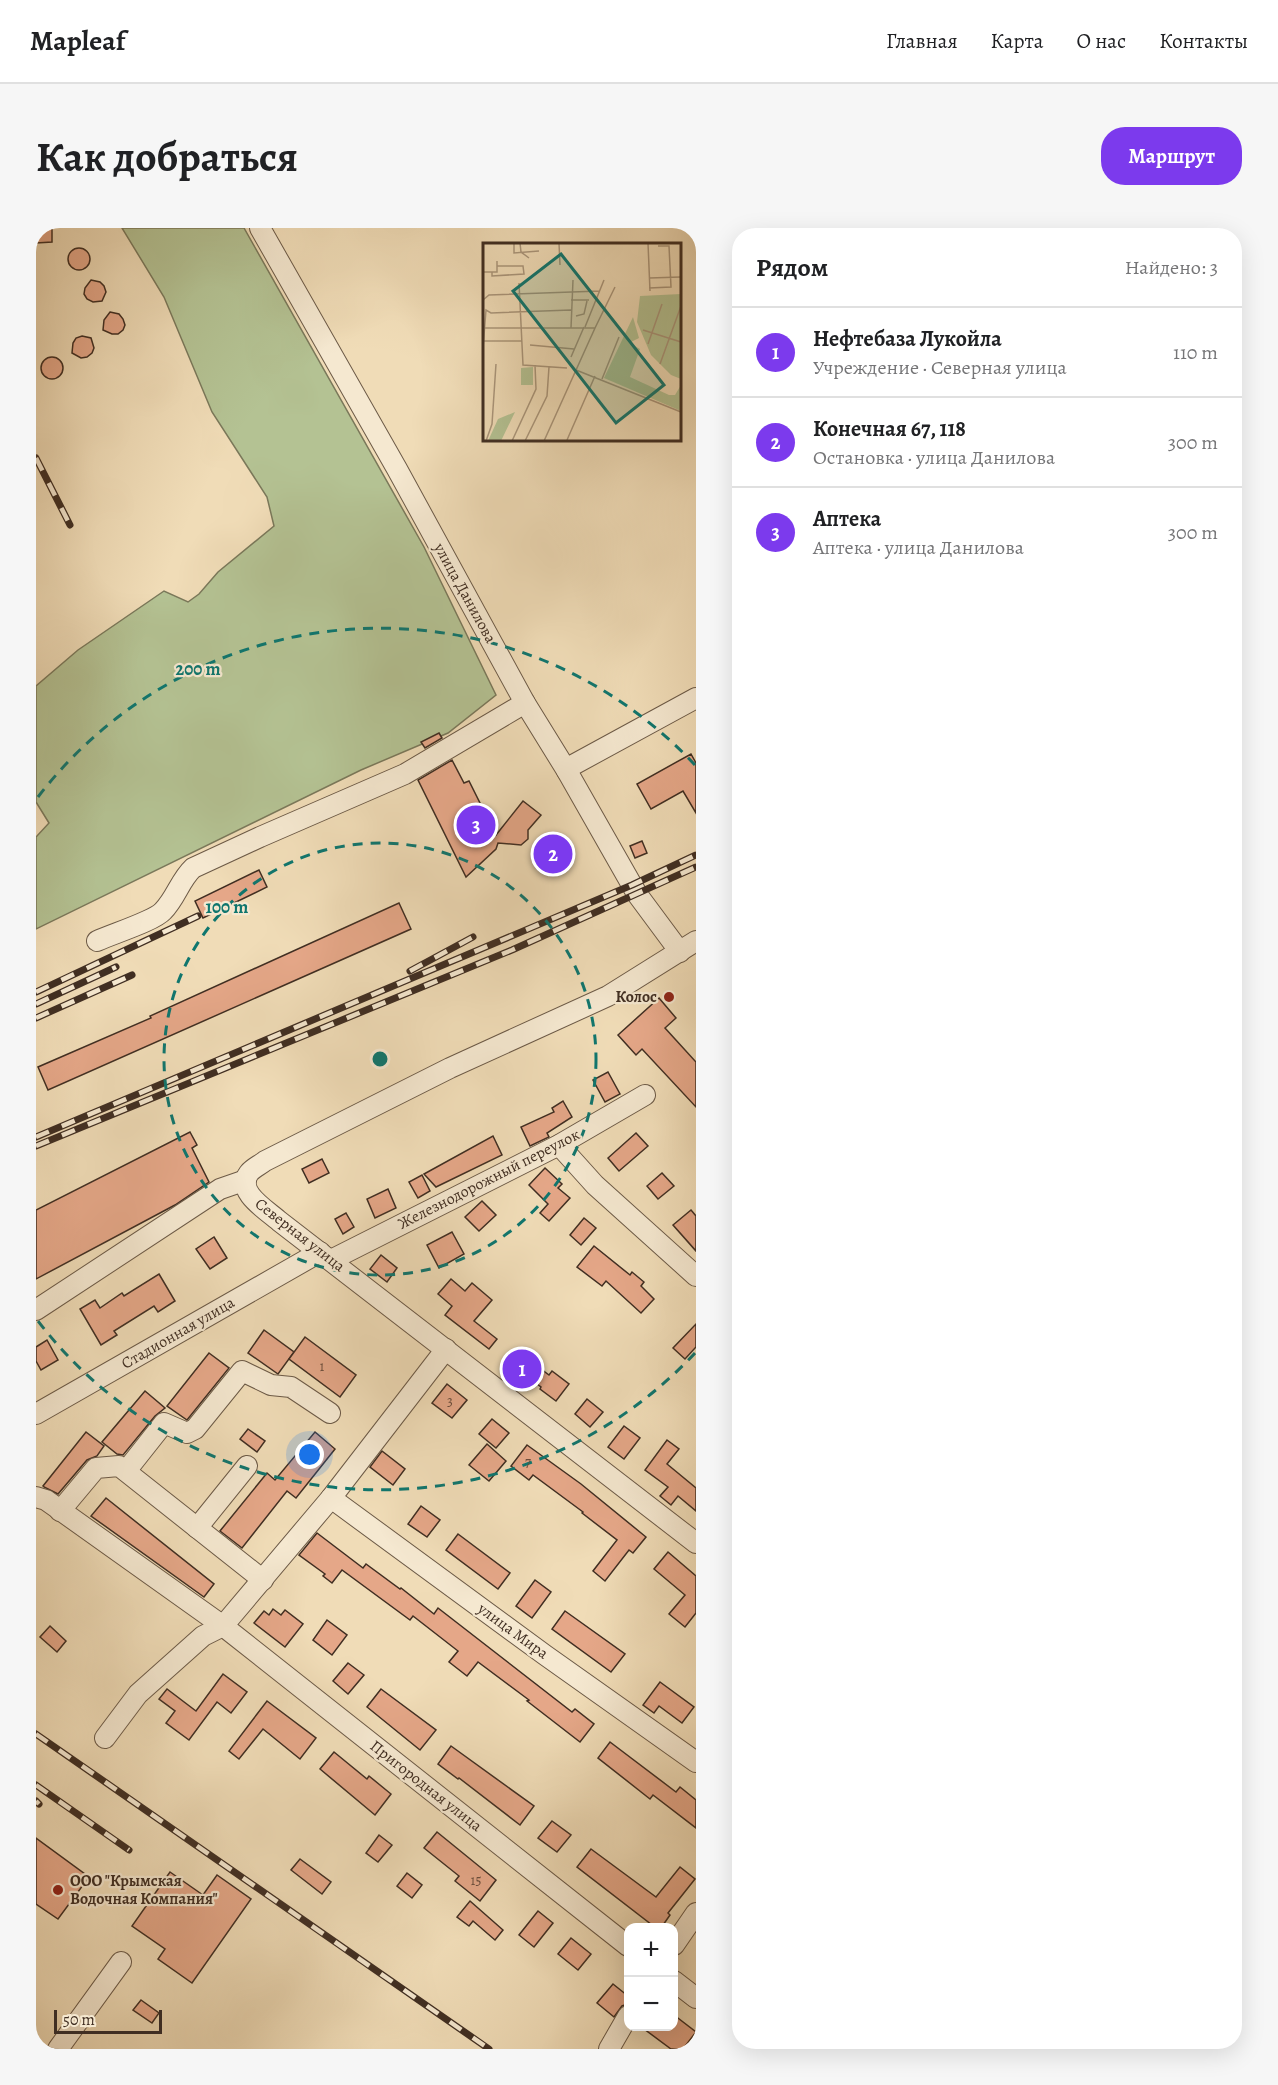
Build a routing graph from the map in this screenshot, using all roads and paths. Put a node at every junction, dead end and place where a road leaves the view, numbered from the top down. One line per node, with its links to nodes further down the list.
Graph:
1 (260, 228): 3 (street, улица Данилова)
2 (695, 701): 4 (street)
3 (525, 703): 4 (street, улица Данилова); 5 (street)
4 (567, 771): 6 (street, улица Данилова)
5 (97, 941)
6 (688, 946): 9 (street, Северная улица)
7 (645, 1095): 8 (street, Железнодорожный переулок)
8 (559, 1145): 10 (street, Железнодорожный переулок); 11 (street)
9 (246, 1180): 10 (street, Северная улица); 12 (street)
10 (326, 1256): 13 (street, Северная улица); 15 (street, Стадионная улица)
11 (696, 1276)
12 (36, 1310)
13 (446, 1349): 19 (street); 22 (street, Северная улица)
14 (330, 1413): 17 (street)
15 (36, 1414)
16 (247, 1467): 21 (street)
17 (126, 1472): 20 (street); 21 (street)
18 (36, 1497): 20 (street)
19 (331, 1498): 23 (street); 26 (street, улица Мира)
20 (60, 1511): 24 (street)
21 (198, 1528): 23 (street)
22 (696, 1543)
23 (262, 1580): 24 (street)
24 (224, 1626): 25 (street); 29 (street, Пригородная улица)
25 (105, 1738)
26 (696, 1762)
27 (696, 1912): 28 (street)
28 (678, 1939)
29 (624, 1943)
30 (121, 1962): 34 (street)
31 (678, 1984): 32 (street)
32 (696, 1998)
33 (624, 2023): 35 (street)
34 (58, 2049)
35 (609, 2049)

